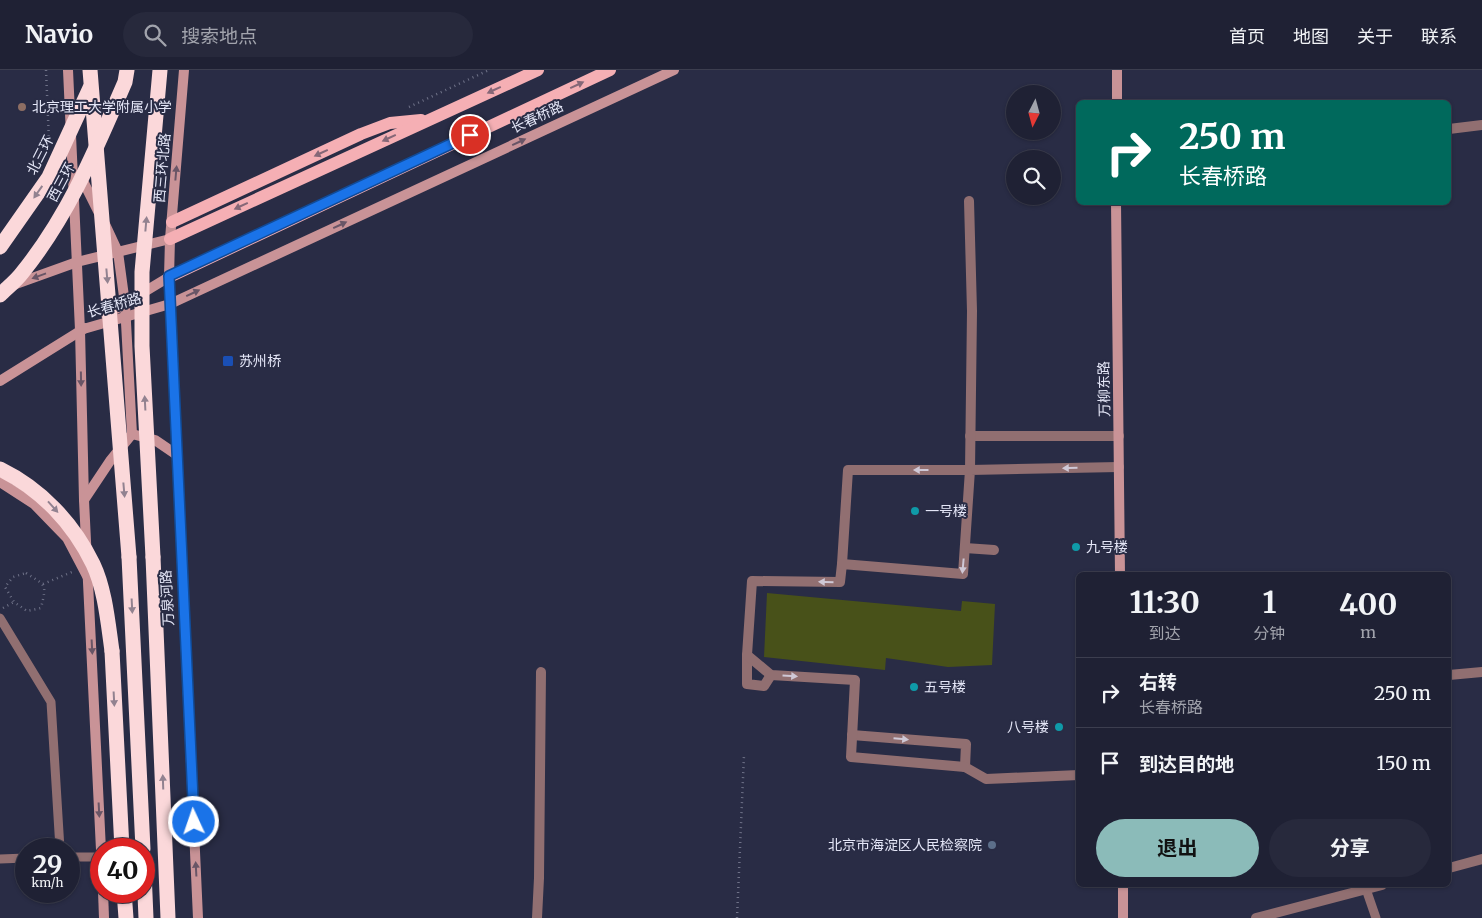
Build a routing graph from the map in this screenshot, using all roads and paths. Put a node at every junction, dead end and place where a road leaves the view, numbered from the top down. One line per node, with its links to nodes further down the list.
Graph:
1 (68, 70): 15 (street)
2 (90, 70): 63 (highway, one-way to 63, bridge)
3 (97, 70): 21 (highway, 北三环, one-way to 21, bridge)
4 (127, 70): 26 (highway, 西三环, bridge)
5 (160, 70): 77 (highway, 万泉河路, one-way to 5, bridge)
6 (184, 70): 19 (street, 西三环北路, one-way to 6)
7 (538, 70): 12 (main road, one-way to 12)
8 (610, 70): 24 (main road, 长春桥路, one-way to 8)
9 (674, 70): 28 (street, 长春桥路, one-way to 9)
10 (1117, 70): 11 (street)
11 (1117, 100)
12 (433, 118): 19 (main road, one-way to 19); 20 (main road, one-way to 20)
13 (1482, 125): 14 (street)
14 (1451, 129)
15 (73, 164): 16 (street); 22 (street)
16 (74, 179): 23 (street); 25 (street)
17 (969, 201): 33 (street)
18 (1116, 205): 34 (street, 万柳东路)
19 (172, 222): 20 (street, 西三环北路)
20 (170, 239): 22 (street); 24 (street, 西三环北路)
21 (0, 247)
22 (116, 248): 23 (street); 27 (street)
23 (77, 262): 25 (street, one-way to 25); 30 (street)
24 (169, 276): 27 (street); 28 (street, 万泉河路)
25 (0, 288)
26 (0, 295)
27 (125, 304): 29 (street); 30 (street)
28 (170, 304): 29 (street, 长春桥路); 35 (street, 万泉河路)
29 (125, 317): 30 (street, 长春桥路); 32 (street)
30 (80, 330): 31 (street); 40 (street, one-way to 40)
31 (0, 381)
32 (132, 434): 35 (street); 40 (street)
33 (970, 436): 34 (street); 38 (street)
34 (1119, 436): 36 (street, 万柳东路)
35 (177, 455): 78 (street, 万泉河路, one-way to 35)
36 (1119, 467): 38 (street, one-way to 38); 45 (street, 万柳东路)
37 (0, 468): 62 (highway, one-way to 62, bridge)
38 (970, 470): 41 (street); 43 (street, one-way to 43)
39 (0, 482): 44 (street)
40 (84, 500): 46 (street)
41 (965, 548): 42 (street); 43 (street, one-way to 43)
42 (994, 550)
43 (842, 564): 51 (street, one-way to 51)
44 (82, 568): 46 (street); 47 (path)
45 (1120, 572)
46 (89, 581): 61 (street, one-way to 61)
47 (43, 584): 48 (path); 48 (path)
48 (14, 602): 49 (path)
49 (0, 610)
50 (0, 618): 60 (lane)
51 (747, 654): 54 (street); 54 (street)
52 (540, 672): 79 (street)
53 (1482, 672): 55 (street)
54 (771, 674): 56 (street, one-way to 56)
55 (1451, 675)
56 (852, 735): 58 (street); 58 (street, one-way to 58)
57 (744, 755): 80 (path)
58 (965, 767): 59 (street)
59 (1076, 775)
60 (59, 838)
61 (100, 838)
62 (121, 838)
63 (142, 838)
64 (0, 858): 65 (lane)
65 (15, 858)
66 (1482, 859): 67 (street)
67 (1451, 867)
68 (1123, 887): 81 (street)
69 (1374, 887): 70 (street)
70 (1366, 889): 82 (street); 83 (lane)
71 (103, 903): 74 (street)
72 (125, 903): 75 (highway)
73 (145, 903): 76 (highway)
74 (104, 918)
75 (126, 918)
76 (146, 918)
77 (168, 918)
78 (198, 918)
79 (537, 918)
80 (738, 918)
81 (1123, 918)
82 (1256, 918)
83 (1376, 918)

